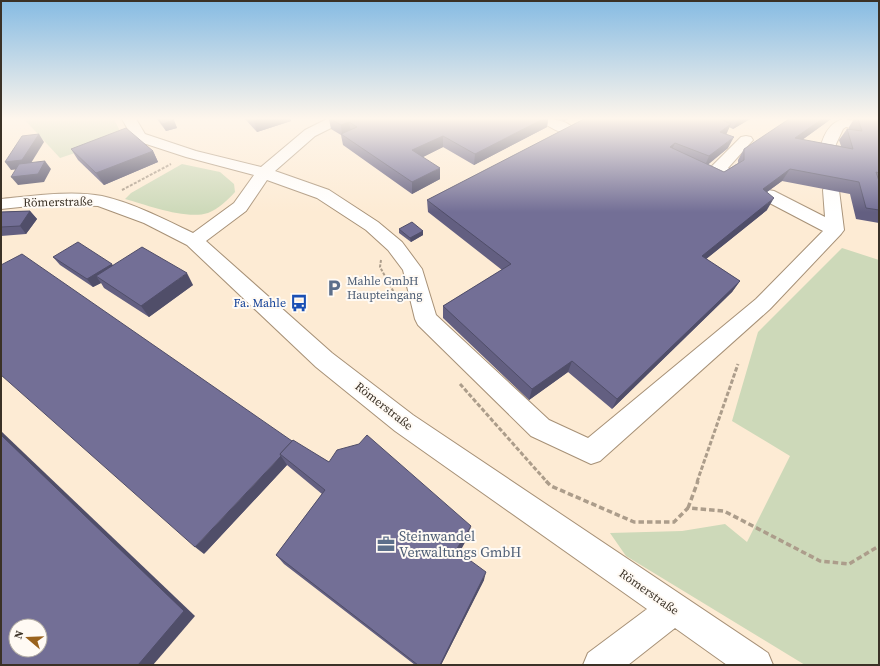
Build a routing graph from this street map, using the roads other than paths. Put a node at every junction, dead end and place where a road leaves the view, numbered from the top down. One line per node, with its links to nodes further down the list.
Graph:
1 (179, 150): 6 (street)
2 (290, 150): 6 (street)
3 (737, 150): 7 (street)
4 (828, 150): 5 (street)
5 (827, 157)
6 (264, 173): 11 (street); 12 (street)
7 (727, 174)
8 (831, 190): 11 (street)
9 (768, 195): 11 (street)
10 (1, 204): 12 (street, Römerstraße)
11 (835, 230)
12 (194, 241): 13 (street, Römerstraße)
13 (674, 609): 14 (street); 15 (street, Römerstraße)
14 (600, 665)
15 (756, 665)

